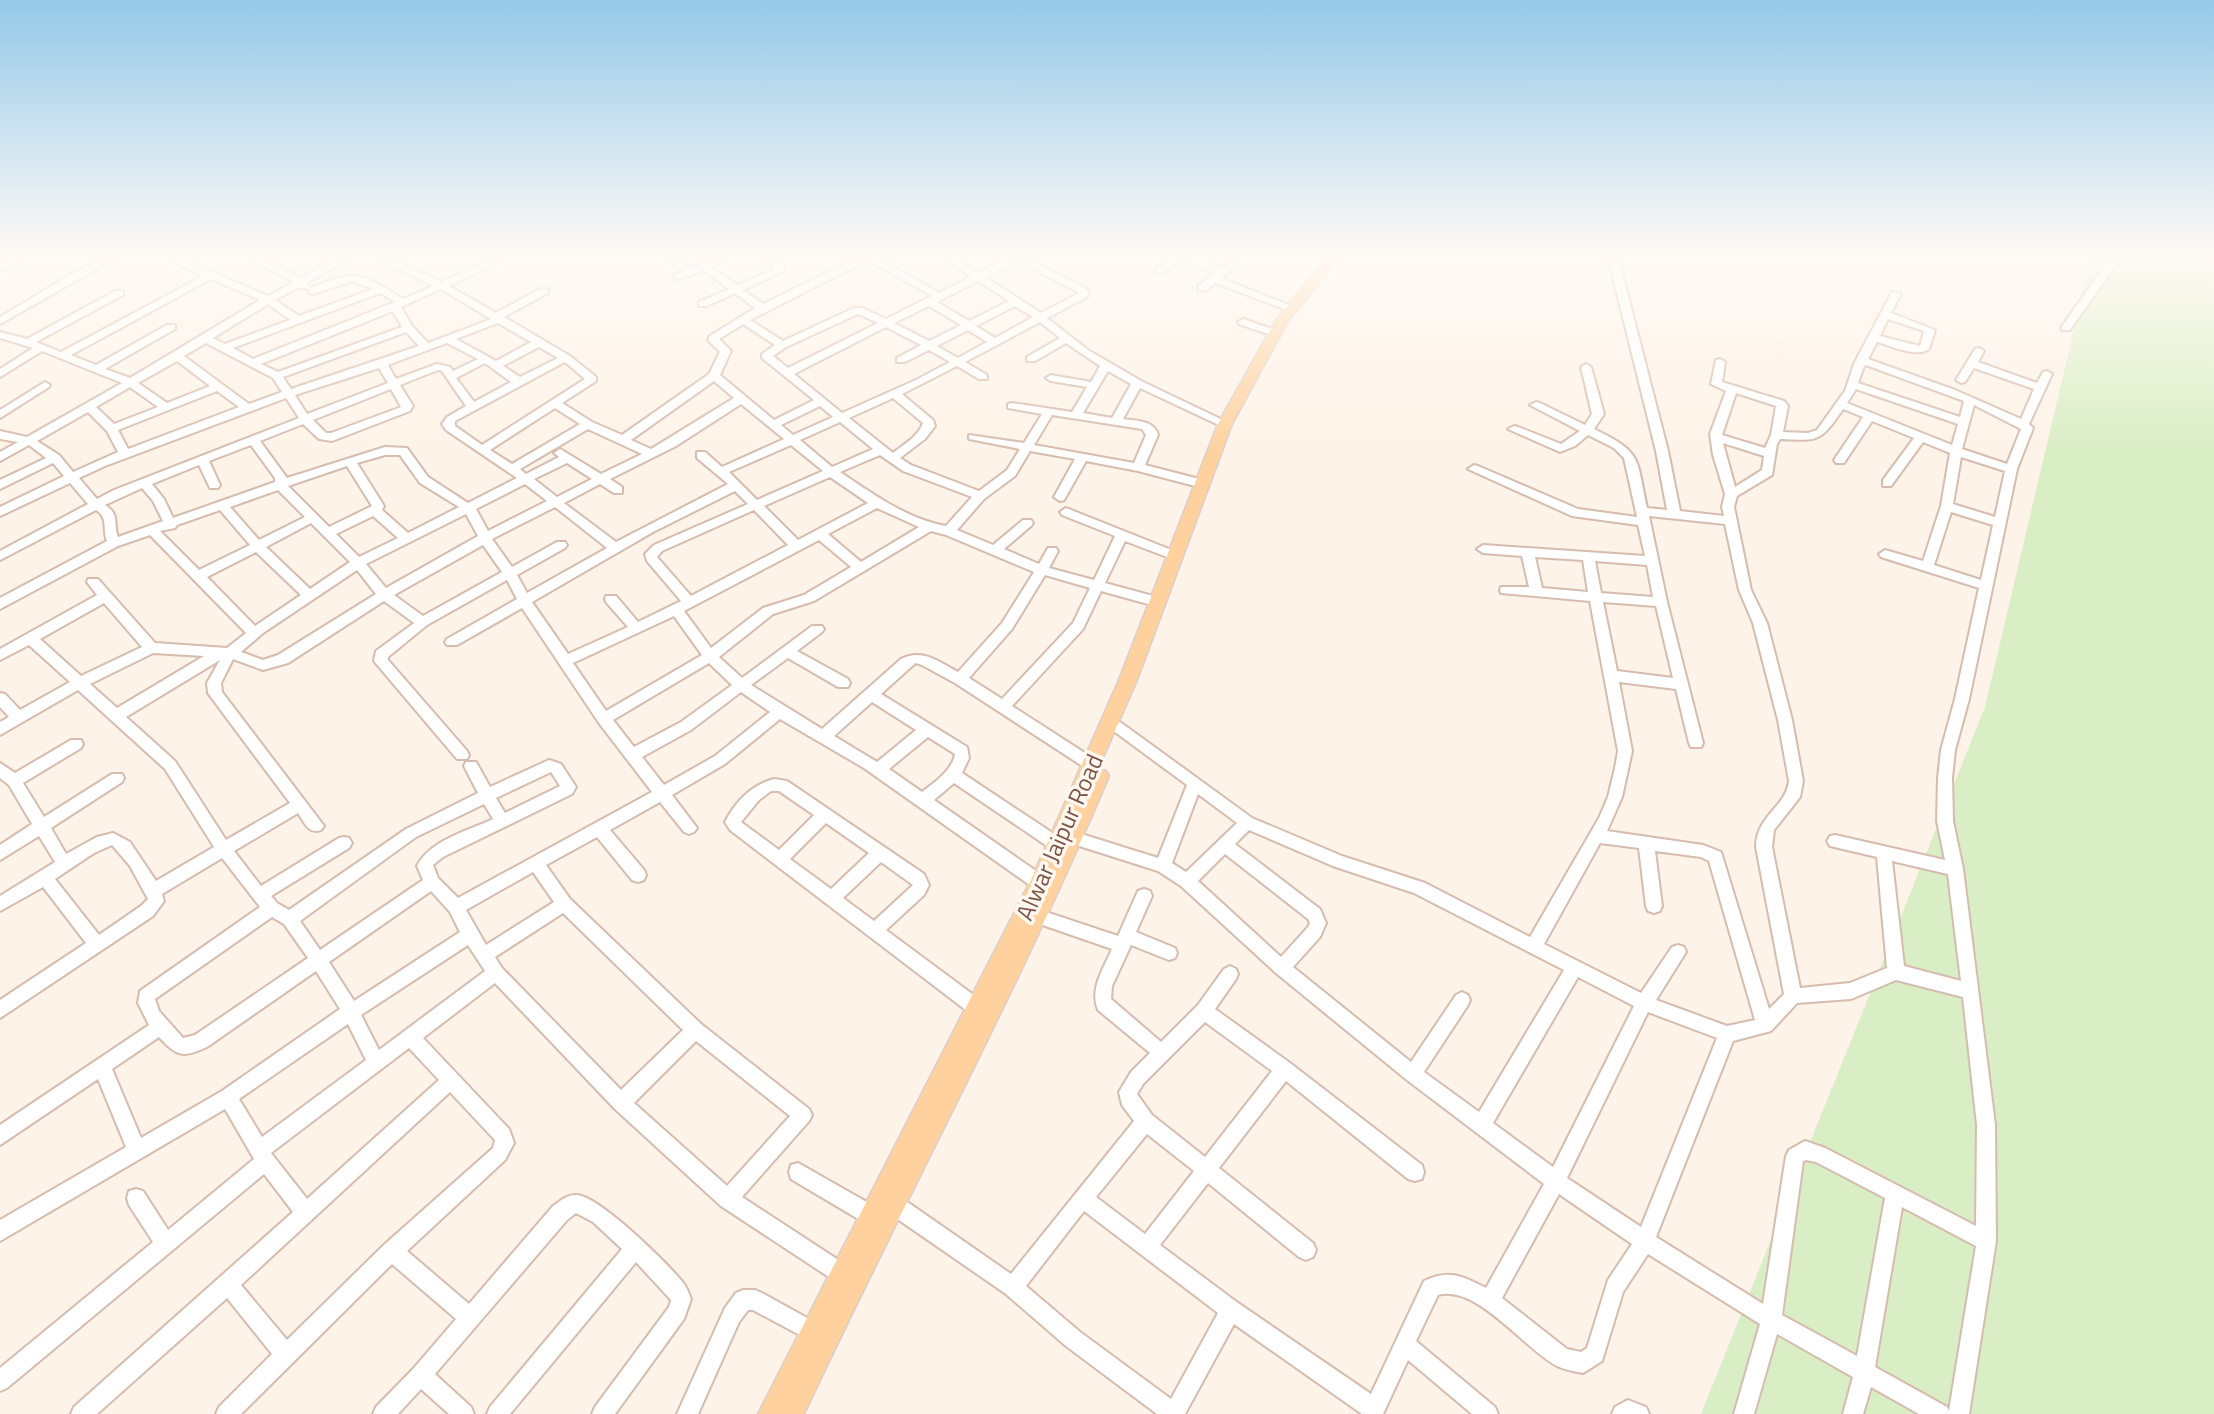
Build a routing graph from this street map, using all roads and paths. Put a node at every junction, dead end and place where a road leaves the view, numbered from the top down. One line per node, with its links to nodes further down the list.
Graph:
1 (63, 323): 36 (street)
2 (123, 323): 45 (street)
3 (230, 323): 32 (street)
4 (286, 323): 43 (street)
5 (354, 323): 55 (street)
6 (406, 323): 26 (street)
7 (486, 323): 34 (street)
8 (507, 323): 37 (street)
9 (737, 323): 64 (street)
10 (748, 323): 28 (street)
11 (830, 323): 39 (street)
12 (964, 323): 24 (street)
13 (974, 323): 24 (street)
14 (1031, 323): 38 (street)
15 (1047, 323): 35 (street)
16 (1246, 323): 29 (street)
17 (1281, 323): 29 (main road, Alwar Jaipur Road)
18 (1291, 323): 238 (main road, Alwar Jaipur Road)
19 (1630, 323): 163 (street)
20 (1883, 323): 33 (street)
21 (1910, 323): 33 (street)
22 (2070, 323): 27 (street)
23 (887, 324): 40 (street); 60 (street)
24 (968, 326): 38 (street); 40 (street)
25 (171, 327): 59 (street)
26 (408, 328): 42 (street); 63 (street)
27 (2066, 328)
28 (756, 329): 31 (street); 39 (street)
29 (1274, 333): 102 (main road, Alwar Jaipur Road)
30 (0, 335): 36 (street)
31 (743, 336)
32 (205, 338): 43 (street); 46 (street)
33 (1875, 338): 53 (street)
34 (448, 339): 42 (street); 52 (street)
35 (1066, 339): 48 (street); 57 (street)
36 (28, 342): 41 (street)
37 (540, 342): 47 (street); 52 (street)
38 (995, 342): 50 (street)
39 (782, 345): 60 (street)
40 (930, 346): 49 (street); 50 (street)
41 (41, 347): 45 (street); 61 (street)
42 (426, 347): 56 (street)
43 (224, 348): 55 (street)
44 (1979, 351): 54 (street)
45 (61, 356): 59 (street)
46 (177, 356): 69 (street); 76 (street)
47 (566, 358): 70 (street); 84 (street)
48 (1031, 359)
49 (901, 360)
50 (957, 362): 66 (street); 80 (street)
51 (1720, 362): 78 (street)
52 (491, 363): 65 (street); 70 (street)
53 (1861, 363): 72 (street); 82 (street)
54 (1971, 363): 68 (street); 77 (street)
55 (251, 364): 63 (street)
56 (382, 364): 74 (street); 79 (street)
57 (1105, 365): 71 (street); 75 (street)
58 (1586, 366): 106 (street)
59 (95, 370): 69 (street)
60 (787, 373): 83 (street)
61 (0, 374)
62 (2047, 374): 77 (street)
63 (277, 376): 79 (street)
64 (714, 376): 81 (street); 113 (street)
65 (450, 377): 74 (street); 87 (street)
66 (983, 377)
67 (1051, 378): 75 (street)
68 (1961, 380)
69 (129, 382): 89 (street); 90 (street)
70 (519, 382): 87 (street)
71 (1138, 383): 98 (street); 102 (street)
72 (1852, 384): 85 (street); 99 (street)
73 (46, 385): 93 (street)
74 (394, 385): 96 (street); 96 (street)
75 (1092, 385): 94 (street)
76 (220, 386): 90 (street); 91 (street)
77 (2041, 388): 103 (street)
78 (1732, 390): 108 (street); 111 (street)
79 (288, 394): 91 (street); 96 (street)
80 (895, 394): 97 (street); 129 (street)
81 (742, 398): 101 (street); 122 (street)
82 (1970, 400): 99 (street); 103 (street)
83 (821, 401): 97 (street); 101 (street)
84 (554, 403): 100 (street); 118 (street)
85 (1841, 404): 95 (street); 108 (street)
86 (1536, 405): 106 (street)
87 (472, 406): 118 (street)
88 (1012, 406): 92 (street)
89 (89, 407): 104 (street); 114 (street)
90 (165, 407): 104 (street)
91 (247, 408): 121 (street)
92 (1049, 412): 94 (street); 117 (street)
93 (0, 415)
94 (1076, 415): 98 (street)
95 (1870, 415): 109 (street); 131 (street)
96 (305, 419): 112 (street)
97 (842, 419): 115 (street); 119 (street)
98 (1115, 421): 133 (street)
99 (1964, 422): 120 (street)
100 (588, 424): 113 (street); 116 (street)
101 (774, 424): 115 (street)
102 (1225, 424): 144 (main road, Alwar Jaipur Road)
103 (2024, 424): 135 (street)
104 (112, 429): 121 (street)
105 (1514, 429): 106 (street)
106 (1587, 429): 164 (street)
107 (0, 435): 114 (street)
108 (1777, 435): 123 (street)
109 (1922, 436): 120 (street); 143 (street)
110 (973, 437): 117 (street)
111 (1716, 437): 123 (street); 150 (street)
112 (253, 439): 130 (street); 148 (street)
113 (623, 440): 122 (street)
114 (30, 441): 125 (street); 127 (street)
115 (792, 441): 137 (street); 138 (street)
116 (550, 446): 128 (street); 136 (street)
117 (1027, 448): 126 (street); 151 (street)
118 (482, 450): 136 (street)
119 (881, 450): 129 (street); 138 (street)
120 (1956, 450): 135 (street); 157 (street)
121 (125, 454): 139 (street)
122 (652, 454): 141 (street)
123 (1771, 454): 150 (street)
124 (701, 455): 137 (street)
125 (0, 457)
126 (1082, 457): 133 (street); 152 (street)
127 (55, 458): 139 (street); 145 (street)
128 (567, 458): 140 (street); 141 (street)
129 (893, 458): 151 (street)
130 (202, 460): 142 (street); 146 (street)
131 (1840, 460)
132 (350, 462): 148 (street); 159 (street); 160 (street)
133 (1138, 467): 144 (street)
134 (1474, 469): 164 (street)
135 (2011, 469): 168 (street)
136 (510, 470): 140 (street)
137 (722, 471): 147 (street)
138 (830, 471): 154 (street); 156 (street)
139 (71, 476): 155 (street); 161 (street)
140 (526, 479): 153 (street); 159 (street)
141 (601, 481): 149 (street); 153 (street)
142 (145, 483): 155 (street); 169 (street)
143 (1887, 483)
144 (1203, 484): 189 (main road, Alwar Jaipur Road)
145 (0, 485)
146 (214, 485)
147 (736, 485): 156 (street); 182 (street)
148 (281, 486): 158 (street); 165 (street)
149 (618, 490)
150 (1731, 494): 166 (street)
151 (981, 496): 172 (street)
152 (1060, 497)
153 (556, 502): 177 (street); 182 (street)
154 (877, 503): 170 (street); 174 (street)
155 (96, 505): 178 (street); 188 (street)
156 (753, 505): 181 (street); 212 (street)
157 (1947, 506): 168 (street); 194 (street)
158 (224, 507): 169 (street); 179 (street)
159 (470, 509): 176 (street); 177 (street)
160 (376, 510): 173 (street); 176 (street)
161 (0, 512)
162 (1066, 512): 175 (street)
163 (1674, 514): 164 (street); 166 (street)
164 (1643, 516): 191 (street)
165 (312, 518): 173 (street); 179 (street)
166 (1732, 521): 309 (street)
167 (1027, 523): 184 (street)
168 (1999, 523): 200 (street)
169 (171, 525): 171 (street)
170 (929, 527): 172 (street); 193 (street)
171 (152, 530): 178 (street); 197 (street)
172 (948, 531): 184 (street)
173 (327, 533): 192 (street)
174 (820, 534): 181 (street); 193 (street)
175 (1122, 534): 189 (street); 199 (street)
176 (407, 538): 192 (street)
177 (485, 538): 196 (street); 203 (street)
178 (114, 543): 211 (street)
179 (257, 545): 197 (street); 205 (street)
180 (561, 545): 196 (street)
181 (797, 547): 212 (street)
182 (615, 548): 208 (street)
183 (1483, 549): 186 (street)
184 (994, 551): 195 (street)
185 (1052, 551): 195 (street)
186 (1527, 552): 190 (street); 202 (street)
187 (1885, 554): 194 (street)
188 (0, 556)
189 (1175, 556): 209 (main road, Alwar Jaipur Road)
190 (1588, 556): 191 (street); 206 (street)
191 (1652, 561): 210 (street)
192 (358, 563): 203 (street); 205 (street)
193 (859, 567): 223 (street)
194 (1927, 568): 200 (street)
195 (1041, 570): 199 (street); 226 (street)
196 (510, 574): 208 (street); 213 (street)
197 (197, 577): 216 (street)
198 (93, 582): 204 (street)
199 (1098, 584): 209 (street); 233 (street)
200 (1986, 586): 277 (street)
201 (1506, 590): 202 (street)
202 (1537, 592): 206 (street)
203 (384, 595): 213 (street); 221 (street)
204 (106, 596): 217 (street); 219 (street)
205 (309, 596): 216 (street)
206 (1598, 598): 210 (street); 225 (street)
207 (611, 599): 214 (street)
208 (524, 600): 218 (street); 224 (street)
209 (1159, 602): 245 (main road, Alwar Jaipur Road)
210 (1661, 603): 229 (street)
211 (0, 604)
212 (681, 605): 214 (street); 223 (street)
213 (422, 622): 253 (street)
214 (637, 629): 224 (street)
215 (817, 629): 220 (street)
216 (254, 633): 221 (street)
217 (30, 638): 222 (street); 227 (street)
218 (452, 642)
219 (151, 648): 221 (street); 227 (street)
220 (787, 651): 228 (street); 230 (street)
221 (225, 653): 235 (street); 255 (street)
222 (0, 656)
223 (710, 656): 230 (street); 237 (street)
224 (567, 660): 237 (street)
225 (1613, 676): 229 (street); 263 (street)
226 (960, 679): 231 (street); 233 (street)
227 (81, 682): 235 (street); 236 (street)
228 (843, 683)
229 (1681, 684): 242 (street)
230 (743, 686): 234 (street); 244 (street)
231 (872, 695): 240 (street); 241 (street)
232 (0, 698): 236 (street)
233 (1002, 708): 245 (street)
234 (779, 712): 241 (street); 252 (street)
235 (117, 715): 269 (street)
236 (18, 717): 239 (street)
237 (604, 719): 244 (street)
238 (1120, 728): 251 (street); 265 (main road, Alwar Jaipur Road)
239 (0, 729)
240 (927, 729): 247 (street); 248 (street)
241 (825, 735): 247 (street)
242 (1696, 743)
243 (76, 744): 250 (street)
244 (631, 756): 252 (street)
245 (1092, 765): 265 (main road, Alwar Jaipur Road)
246 (0, 769): 250 (street)
247 (878, 770): 254 (street)
248 (952, 774): 254 (street); 265 (street)
249 (117, 778): 259 (street)
250 (14, 781): 259 (street)
251 (1195, 783): 258 (street); 276 (street)
252 (665, 793): 261 (street); 262 (street)
253 (486, 795): 257 (street); 257 (street); 293 (street)
254 (921, 802): 282 (street)
255 (299, 805): 260 (street); 269 (street)
256 (824, 815): 271 (street); 273 (street); 273 (street)
257 (501, 820): 281 (street)
258 (1247, 822): 268 (street); 298 (street)
259 (42, 826): 270 (street); 275 (street)
260 (316, 826)
261 (689, 828)
262 (600, 829): 274 (street); 278 (street)
263 (1598, 836): 267 (street); 298 (street)
264 (1835, 841): 272 (street)
265 (1066, 842): 276 (street); 282 (main road, Alwar Jaipur Road); 292 (main road, Alwar Jaipur Road)
266 (344, 843): 284 (street)
267 (1646, 843): 289 (street); 316 (street)
268 (1225, 845): 280 (street); 304 (street)
269 (223, 848): 283 (street); 284 (street)
270 (0, 853)
271 (878, 854): 286 (street); 294 (street)
272 (1884, 854): 277 (street); 305 (street)
273 (779, 860): 286 (street)
274 (535, 863): 288 (street); 290 (street)
275 (64, 864): 279 (street); 283 (street)
276 (1163, 866): 280 (street)
277 (1955, 869): 308 (street)
278 (638, 875)
279 (44, 878): 287 (street); 297 (street)
280 (1187, 881): 304 (street)
281 (432, 882): 290 (street); 302 (street)
282 (1041, 883): 312 (main road, Alwar Jaipur Road)
283 (153, 891): 297 (street)
284 (259, 895): 291 (street)
285 (1144, 896): 296 (street)
286 (833, 898): 294 (street)
287 (0, 904)
288 (564, 904): 301 (street); 318 (street)
289 (1654, 906)
290 (456, 907): 295 (street)
291 (271, 908): 293 (street); 317 (street)
292 (1040, 917): 296 (street); 342 (main road, Alwar Jaipur Road)
293 (290, 919): 302 (street)
294 (875, 930): 312 (street)
295 (470, 935): 301 (street); 315 (street)
296 (1126, 940): 300 (street); 321 (street)
297 (97, 945): 313 (street)
298 (1533, 947): 303 (street)
299 (1678, 952): 311 (street)
300 (1169, 953)
301 (485, 955): 306 (street)
302 (316, 960): 315 (street); 317 (street)
303 (1575, 967): 311 (street); 330 (street)
304 (1282, 968): 325 (street)
305 (1896, 972): 308 (street); 309 (street)
306 (496, 974): 320 (street); 328 (street)
307 (1230, 974): 314 (street)
308 (1971, 991): 347 (street)
309 (1793, 996): 316 (street)
310 (1462, 1000): 325 (street)
311 (1644, 1003): 319 (street); 337 (street)
312 (977, 1008): 344 (main road, Alwar Jaipur Road)
313 (0, 1010)
314 (1204, 1011): 321 (street); 324 (street)
315 (349, 1013): 322 (street); 327 (street)
316 (1765, 1025): 319 (street)
317 (161, 1027): 323 (street)
318 (695, 1030): 328 (street); 341 (street)
319 (1727, 1034): 346 (street)
320 (410, 1037): 322 (street); 326 (street)
321 (1162, 1053): 329 (street)
322 (377, 1063): 333 (street)
323 (102, 1066): 331 (street); 332 (street)
324 (1284, 1069): 334 (street); 336 (street)
325 (1413, 1074): 330 (street)
326 (450, 1081): 343 (street); 352 (street)
327 (228, 1097): 332 (street); 333 (street)
328 (621, 1103): 341 (street)
329 (1146, 1121): 334 (street); 340 (street)
330 (1482, 1124): 337 (street)
331 (0, 1136)
332 (136, 1149): 345 (street)
333 (262, 1155): 343 (street); 348 (street)
334 (1206, 1168): 349 (street); 351 (street)
335 (797, 1172): 344 (street)
336 (1415, 1172)
337 (1556, 1181): 346 (street); 356 (street)
338 (1895, 1193): 347 (street); 359 (street); 363 (street)
339 (136, 1198): 348 (street)
340 (1082, 1198): 349 (street); 355 (street)
341 (728, 1199): 353 (street)
342 (893, 1204): 355 (street); 375 (main road, Alwar Jaipur Road)
343 (305, 1213): 354 (street)
344 (872, 1216): 353 (main road, Alwar Jaipur Road)
345 (0, 1231)
346 (1645, 1241): 356 (street); 359 (street)
347 (1986, 1241): 382 (street)
348 (165, 1242): 365 (street)
349 (1147, 1247): 357 (street)
350 (635, 1248): 358 (street); 371 (street); 372 (street)
351 (1306, 1250)
352 (392, 1251): 358 (street); 362 (street)
353 (842, 1274): 360 (main road, Alwar Jaipur Road)
354 (229, 1284): 362 (street); 367 (street)
355 (1013, 1287): 357 (street)
356 (1490, 1301): 361 (street)
357 (1231, 1310): 366 (street)
358 (471, 1319): 364 (street)
359 (1770, 1320): 363 (street); 379 (street)
360 (811, 1331): 373 (street); 374 (main road, Alwar Jaipur Road)
361 (1404, 1344): 366 (street); 376 (street)
362 (287, 1356): 368 (street)
363 (1864, 1373): 380 (street); 381 (street)
364 (421, 1375): 369 (street); 370 (street)
365 (0, 1381)
366 (1373, 1412)
367 (81, 1414)
368 (226, 1414)
369 (383, 1414)
370 (464, 1414)
371 (497, 1414)
372 (602, 1414)
373 (687, 1414)
374 (771, 1414)
375 (790, 1414)
376 (1488, 1414)
377 (1622, 1414): 378 (street)
378 (1639, 1414)
379 (1744, 1414)
380 (1853, 1414)
381 (1940, 1414)
382 (1959, 1414)

